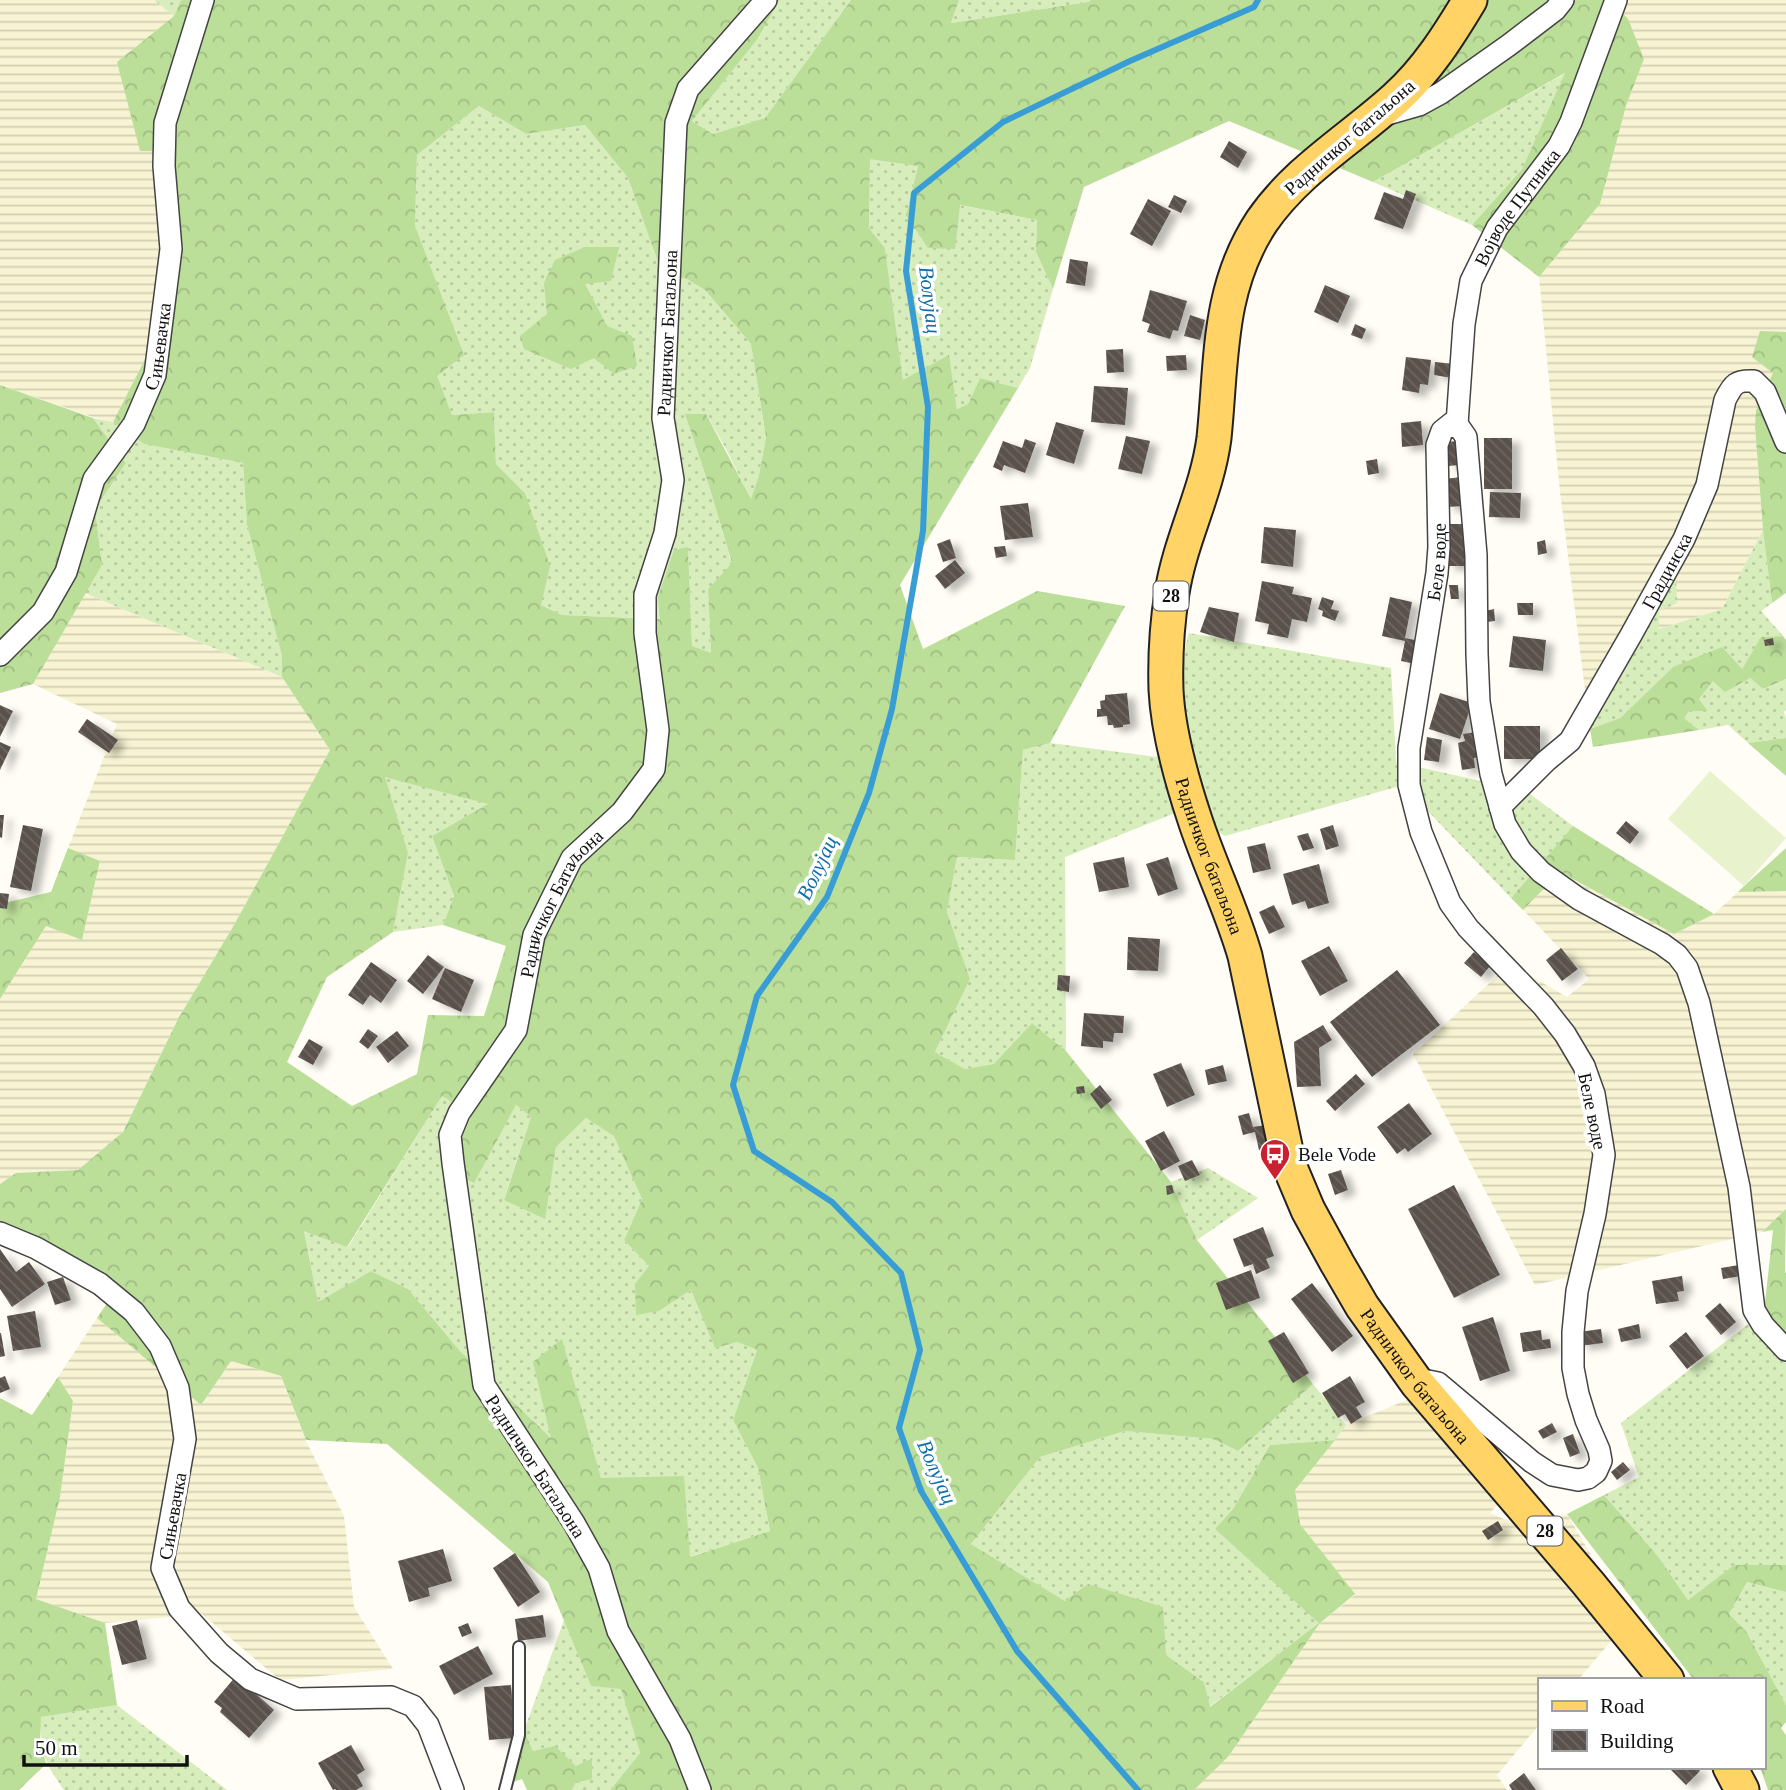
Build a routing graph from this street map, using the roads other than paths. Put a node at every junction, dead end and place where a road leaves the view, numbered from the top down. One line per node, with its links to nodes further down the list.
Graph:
1 (203, 0): 9 (street, Сињевачка)
2 (766, 0): 19 (street, Радничког Батаљона)
3 (1470, 0): 6 (main road, Радничког батаљона / 28)
4 (1563, 0): 6 (street)
5 (1616, 0): 7 (street, Војводе Путника)
6 (1375, 117): 13 (main road, Радничког батаљона / 28)
7 (1457, 424): 10 (street, Беле воде); 13 (street, Беле воде)
8 (1786, 442): 10 (street, Градинска)
9 (0, 655)
10 (1500, 807): 12 (street, Беле воде)
11 (0, 1233): 17 (street, Сињевачка)
12 (1786, 1350)
13 (1417, 1383): 15 (main road, Радничког батаљона / 28)
14 (519, 1647): 18 (lane)
15 (1665, 1678)
16 (1731, 1769): 20 (main road)
17 (453, 1790)
18 (505, 1790)
19 (700, 1790)
20 (1742, 1790)

